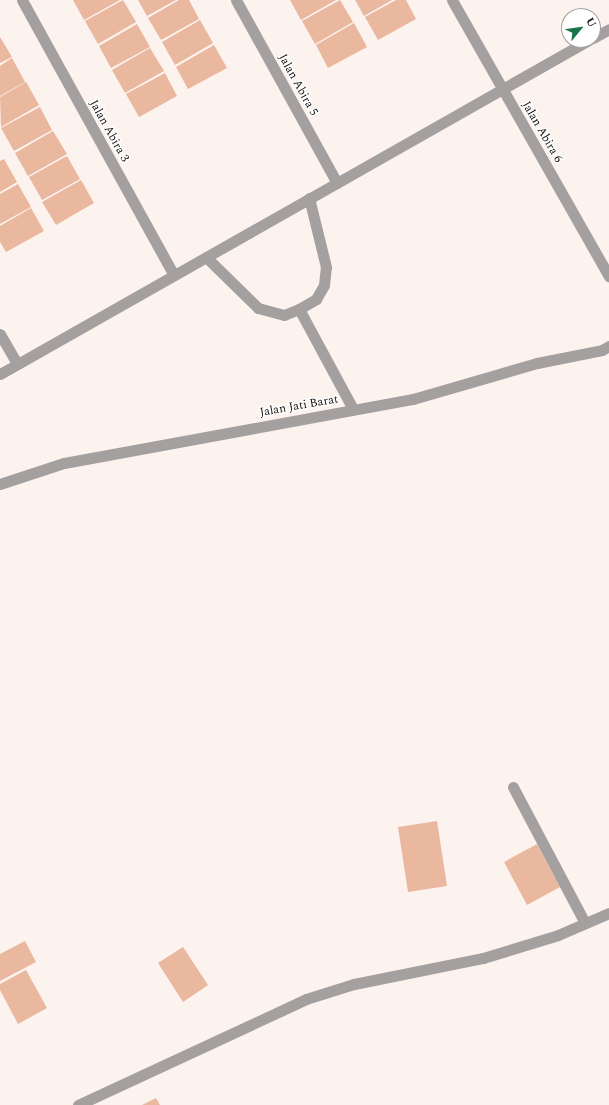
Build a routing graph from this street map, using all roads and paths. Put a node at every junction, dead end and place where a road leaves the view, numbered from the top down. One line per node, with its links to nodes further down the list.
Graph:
1 (22, 0): 9 (street, Jalan Abira 3)
2 (236, 0): 6 (street, Jalan Abira 5)
3 (452, 0): 5 (street, Jalan Abira 6)
4 (575, 48): 5 (street)
5 (503, 89): 6 (street); 10 (street, Jalan Abira 6)
6 (337, 183): 7 (street)
7 (310, 198): 8 (street); 11 (street)
8 (206, 257): 9 (street); 11 (street)
9 (174, 275): 14 (street)
10 (609, 276)
11 (299, 309): 16 (street)
12 (0, 334): 14 (street)
13 (605, 348): 16 (street, Jalan Jati Barat)
14 (17, 364): 15 (street)
15 (0, 374)
16 (353, 409): 17 (street, Jalan Jati Barat)
17 (0, 484)
18 (513, 787): 20 (street)
19 (609, 913): 20 (street)
20 (585, 923): 21 (street)
21 (78, 1105)

